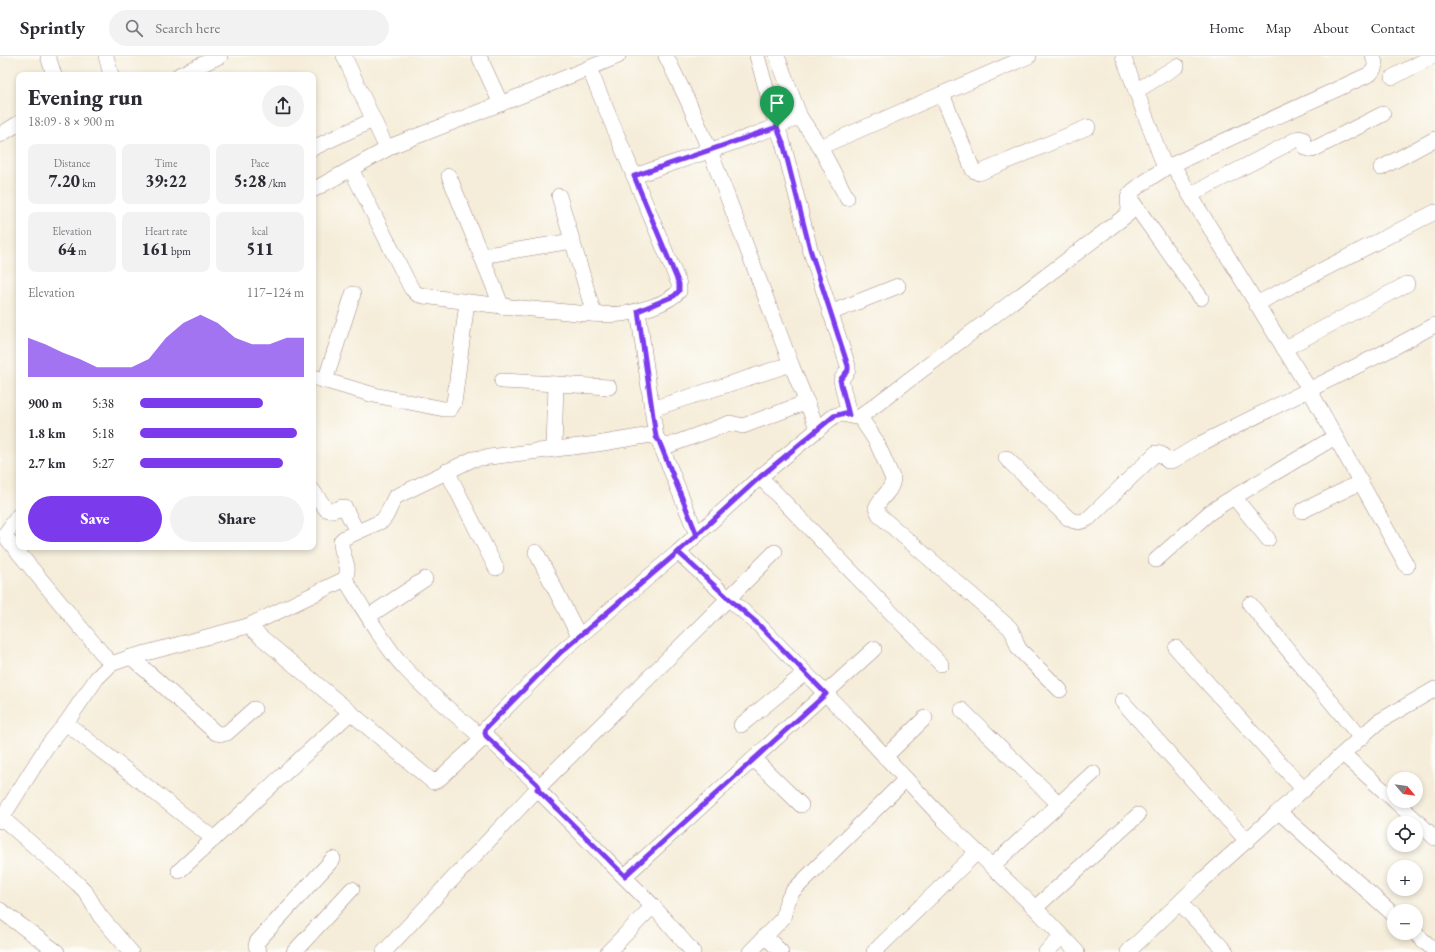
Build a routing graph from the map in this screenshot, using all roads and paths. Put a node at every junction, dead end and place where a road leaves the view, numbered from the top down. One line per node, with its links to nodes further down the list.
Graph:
1 (48, 56): 16 (street)
2 (106, 56): 17 (street)
3 (220, 56): 18 (street)
4 (344, 56): 25 (street)
5 (479, 56): 22 (street)
6 (618, 56): 15 (street)
7 (666, 56): 34 (street)
8 (757, 56): 27 (street)
9 (777, 56): 24 (street)
10 (1029, 56): 21 (street)
11 (1123, 56): 20 (street)
12 (1373, 56): 35 (street)
13 (1433, 56): 19 (street)
14 (1177, 66): 20 (street)
15 (589, 68): 22 (street); 39 (street)
16 (53, 72)
17 (110, 72)
18 (185, 72)
19 (1393, 77)
20 (1136, 91): 35 (street)
21 (942, 94): 28 (street); 32 (street)
22 (501, 104): 33 (street)
23 (1383, 114): 41 (street)
24 (800, 117): 27 (street); 32 (street)
25 (373, 120): 31 (street); 33 (street)
26 (16, 125): 29 (street)
27 (777, 127): 34 (street); 56 (street)
28 (1088, 127)
29 (0, 135)
30 (1435, 139): 36 (street)
31 (316, 147)
32 (820, 147): 44 (street)
33 (386, 149): 37 (street)
34 (710, 151): 39 (street); 60 (street)
35 (1169, 167): 41 (street); 43 (street)
36 (1381, 168)
37 (351, 169): 40 (street); 52 (street)
38 (449, 176): 47 (street)
39 (634, 176): 55 (street)
40 (316, 188)
41 (1190, 195): 53 (street)
42 (560, 196): 46 (street)
43 (1129, 197): 51 (street); 68 (street)
44 (847, 198)
45 (1435, 212): 53 (street)
46 (572, 241): 47 (street); 57 (street)
47 (481, 256): 54 (street)
48 (1407, 284): 59 (street)
49 (898, 286): 56 (street)
50 (353, 294): 61 (street)
51 (1200, 298)
52 (467, 302): 54 (street); 61 (street)
53 (1256, 304): 59 (street)
54 (502, 307): 57 (street)
55 (638, 311): 57 (street); 67 (street)
56 (830, 313): 68 (street)
57 (594, 314)
58 (1435, 325): 65 (street)
59 (1284, 349): 65 (street)
60 (791, 364): 66 (street); 67 (street)
61 (319, 379)
62 (502, 381): 63 (street)
63 (556, 384): 64 (street); 72 (street)
64 (609, 387)
65 (1309, 389): 70 (street); 73 (street)
66 (807, 402): 69 (street); 71 (street)
67 (652, 408): 71 (street)
68 (855, 416): 69 (street); 105 (street)
69 (818, 430): 75 (street)
70 (1335, 437): 76 (street); 78 (street)
71 (659, 443): 72 (street); 82 (street)
72 (554, 450): 74 (street)
73 (1006, 458)
74 (447, 471): 81 (street); 90 (street)
75 (760, 477): 82 (street); 102 (street)
76 (1360, 482): 79 (street); 89 (street)
77 (316, 495): 81 (street)
78 (1234, 497): 84 (street); 88 (street)
79 (1302, 511)
80 (16, 519): 83 (street)
81 (357, 532): 91 (street)
82 (697, 535): 86 (street)
83 (4, 536): 101 (street)
84 (1268, 539)
85 (536, 552): 97 (street)
86 (678, 552): 93 (street); 97 (street)
87 (775, 552): 93 (street)
88 (1156, 560)
89 (1407, 566)
90 (496, 568)
91 (345, 579): 95 (street); 96 (street)
92 (425, 579): 95 (street)
93 (728, 598): 103 (street); 121 (street)
94 (1250, 604): 115 (street)
95 (369, 616): 114 (street)
96 (248, 626): 100 (street); 110 (street)
97 (579, 636): 114 (street)
98 (1176, 648): 122 (street)
99 (874, 649): 106 (street)
100 (131, 656): 101 (street); 108 (street)
101 (111, 664): 112 (street)
102 (941, 664)
103 (805, 672): 106 (street); 113 (street)
104 (1435, 689): 115 (street)
105 (1060, 690)
106 (826, 694): 117 (street); 118 (street)
107 (1122, 701): 132 (street)
108 (254, 709)
109 (962, 710): 124 (street)
110 (350, 713): 114 (street); 131 (street)
111 (925, 718): 117 (street)
112 (66, 723): 129 (street); 131 (street)
113 (741, 725)
114 (485, 737): 121 (street)
115 (1361, 738): 116 (street)
116 (1343, 754): 122 (street); 123 (street)
117 (886, 757): 120 (street)
118 (754, 759): 125 (street); 137 (street)
119 (1093, 773): 124 (street)
120 (906, 779): 133 (street); 144 (street)
121 (538, 788): 137 (street); 152 (street)
122 (1304, 790): 127 (street)
123 (1387, 793)
124 (1059, 804): 135 (street)
125 (801, 805)
126 (1403, 808): 130 (street)
127 (1279, 812): 132 (street); 142 (street)
128 (1138, 815): 141 (street)
129 (1, 820): 149 (street)
130 (1435, 838)
131 (214, 839): 136 (street)
132 (1247, 841): 139 (street)
133 (977, 852): 135 (street); 157 (street)
134 (333, 859): 150 (street)
135 (992, 866): 141 (street)
136 (179, 871)
137 (625, 876): 140 (street)
138 (352, 889): 151 (street)
139 (1180, 902): 160 (street); 161 (street)
140 (653, 906): 153 (street); 154 (street)
141 (1035, 908): 145 (street)
142 (1387, 909)
143 (0, 910): 148 (street)
144 (765, 936): 155 (street); 156 (street)
145 (1062, 937): 158 (street); 159 (street)
146 (1423, 940): 147 (street)
147 (1435, 951)
148 (57, 952)
149 (131, 952)
150 (260, 952)
151 (294, 952)
152 (384, 952)
153 (608, 952)
154 (693, 952)
155 (750, 952)
156 (781, 952)
157 (874, 952)
158 (1046, 952)
159 (1077, 952)
160 (1128, 952)
161 (1226, 952)

